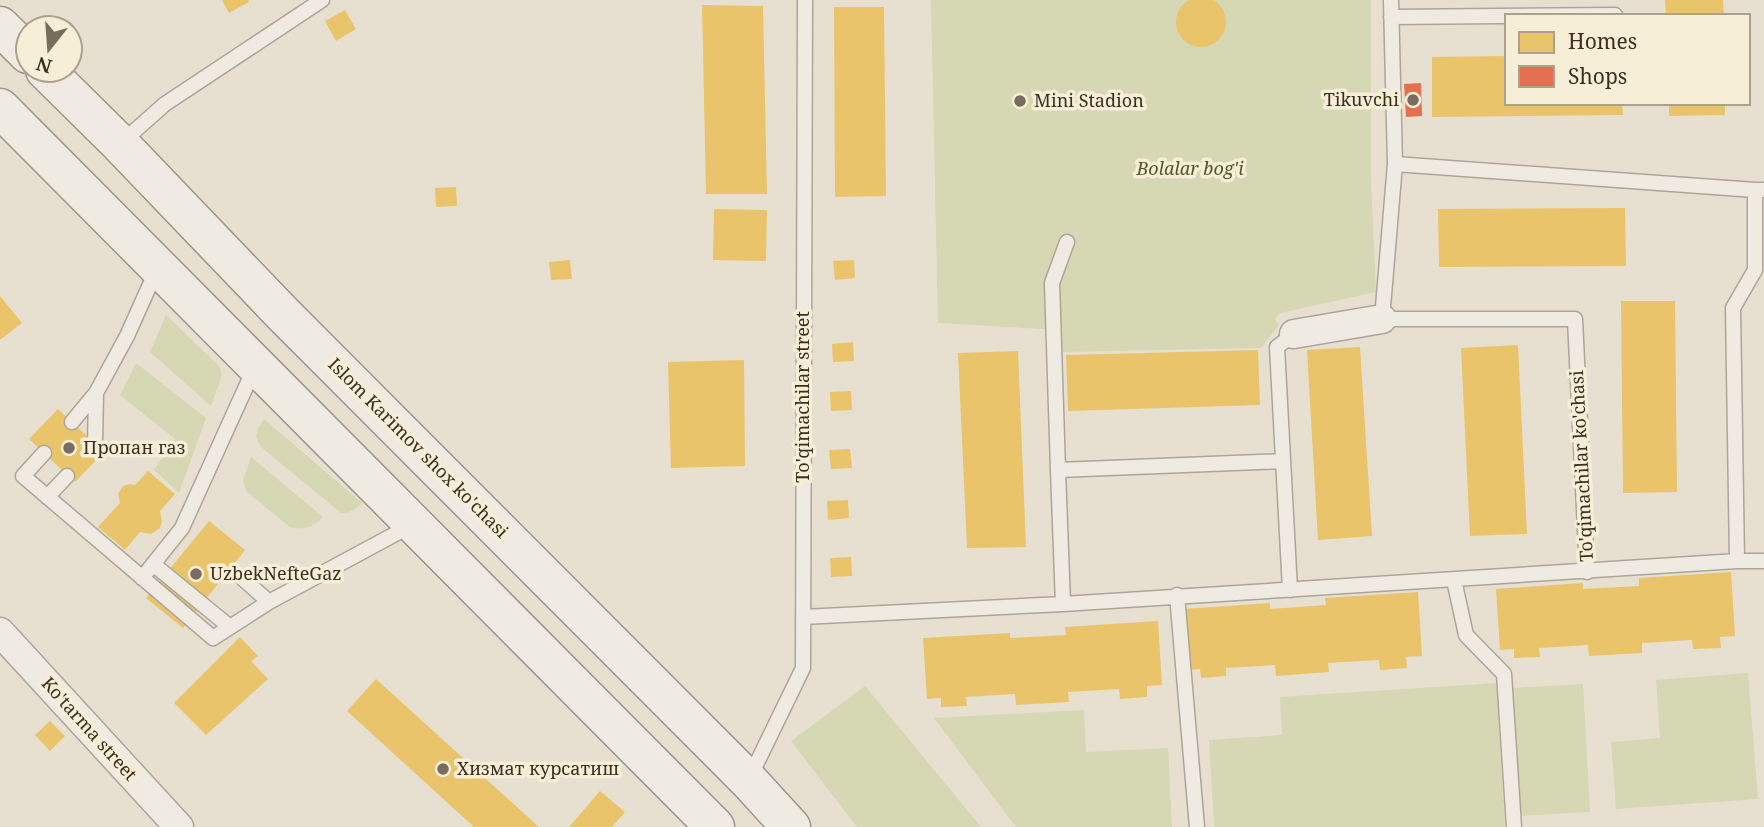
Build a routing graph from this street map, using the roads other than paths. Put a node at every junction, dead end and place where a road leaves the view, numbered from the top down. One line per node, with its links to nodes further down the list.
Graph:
1 (322, 0): 10 (lane)
2 (805, 0): 38 (lane, To'qimachilar street)
3 (1391, 0): 5 (lane)
4 (1505, 16): 5 (lane)
5 (1391, 17): 11 (lane)
6 (0, 26): 7 (main road)
7 (14, 40)
8 (58, 84): 10 (main road, Islom Karimov shox ko'chasi)
9 (0, 108): 14 (main road)
10 (120, 144): 41 (main road, Islom Karimov shox ko'chasi)
11 (1395, 164): 12 (lane); 15 (lane)
12 (1760, 190): 27 (lane)
13 (1067, 242): 23 (lane)
14 (158, 268): 17 (main road); 18 (lane)
15 (1382, 320): 16 (street, To'qimachilar ko'chasi); 30 (lane, To'qimachilar ko'chasi)
16 (1294, 334): 22 (lane, To'qimachilar ko'chasi)
17 (256, 366): 26 (main road); 29 (lane)
18 (96, 393): 19 (lane); 20 (lane)
19 (72, 422)
20 (95, 444)
21 (44, 453): 25 (lane)
22 (1283, 461): 23 (lane); 34 (lane, To'qimachilar ko'chasi)
23 (1058, 470): 37 (lane)
24 (67, 476): 25 (lane)
25 (47, 497): 32 (lane)
26 (414, 523): 36 (lane); 43 (main road)
27 (1737, 561): 28 (lane, To'qimachilar ko'chasi); 30 (lane, To'qimachilar ko'chasi)
28 (1764, 561)
29 (153, 564): 32 (lane); 39 (lane)
30 (1587, 572): 33 (lane)
31 (241, 577): 36 (lane)
32 (142, 578): 39 (lane)
33 (1454, 580): 34 (lane); 46 (lane)
34 (1290, 590): 35 (lane)
35 (1177, 596): 37 (lane); 45 (lane)
36 (269, 603): 39 (lane)
37 (1063, 604): 38 (lane)
38 (803, 617): 41 (lane, To'qimachilar street)
39 (230, 627)
40 (0, 632): 42 (street, Ko'tarma street)
41 (748, 780): 44 (main road, Islom Karimov shox ko'chasi)
42 (179, 827)
43 (715, 827)
44 (791, 827)
45 (1198, 827)
46 (1514, 827)

